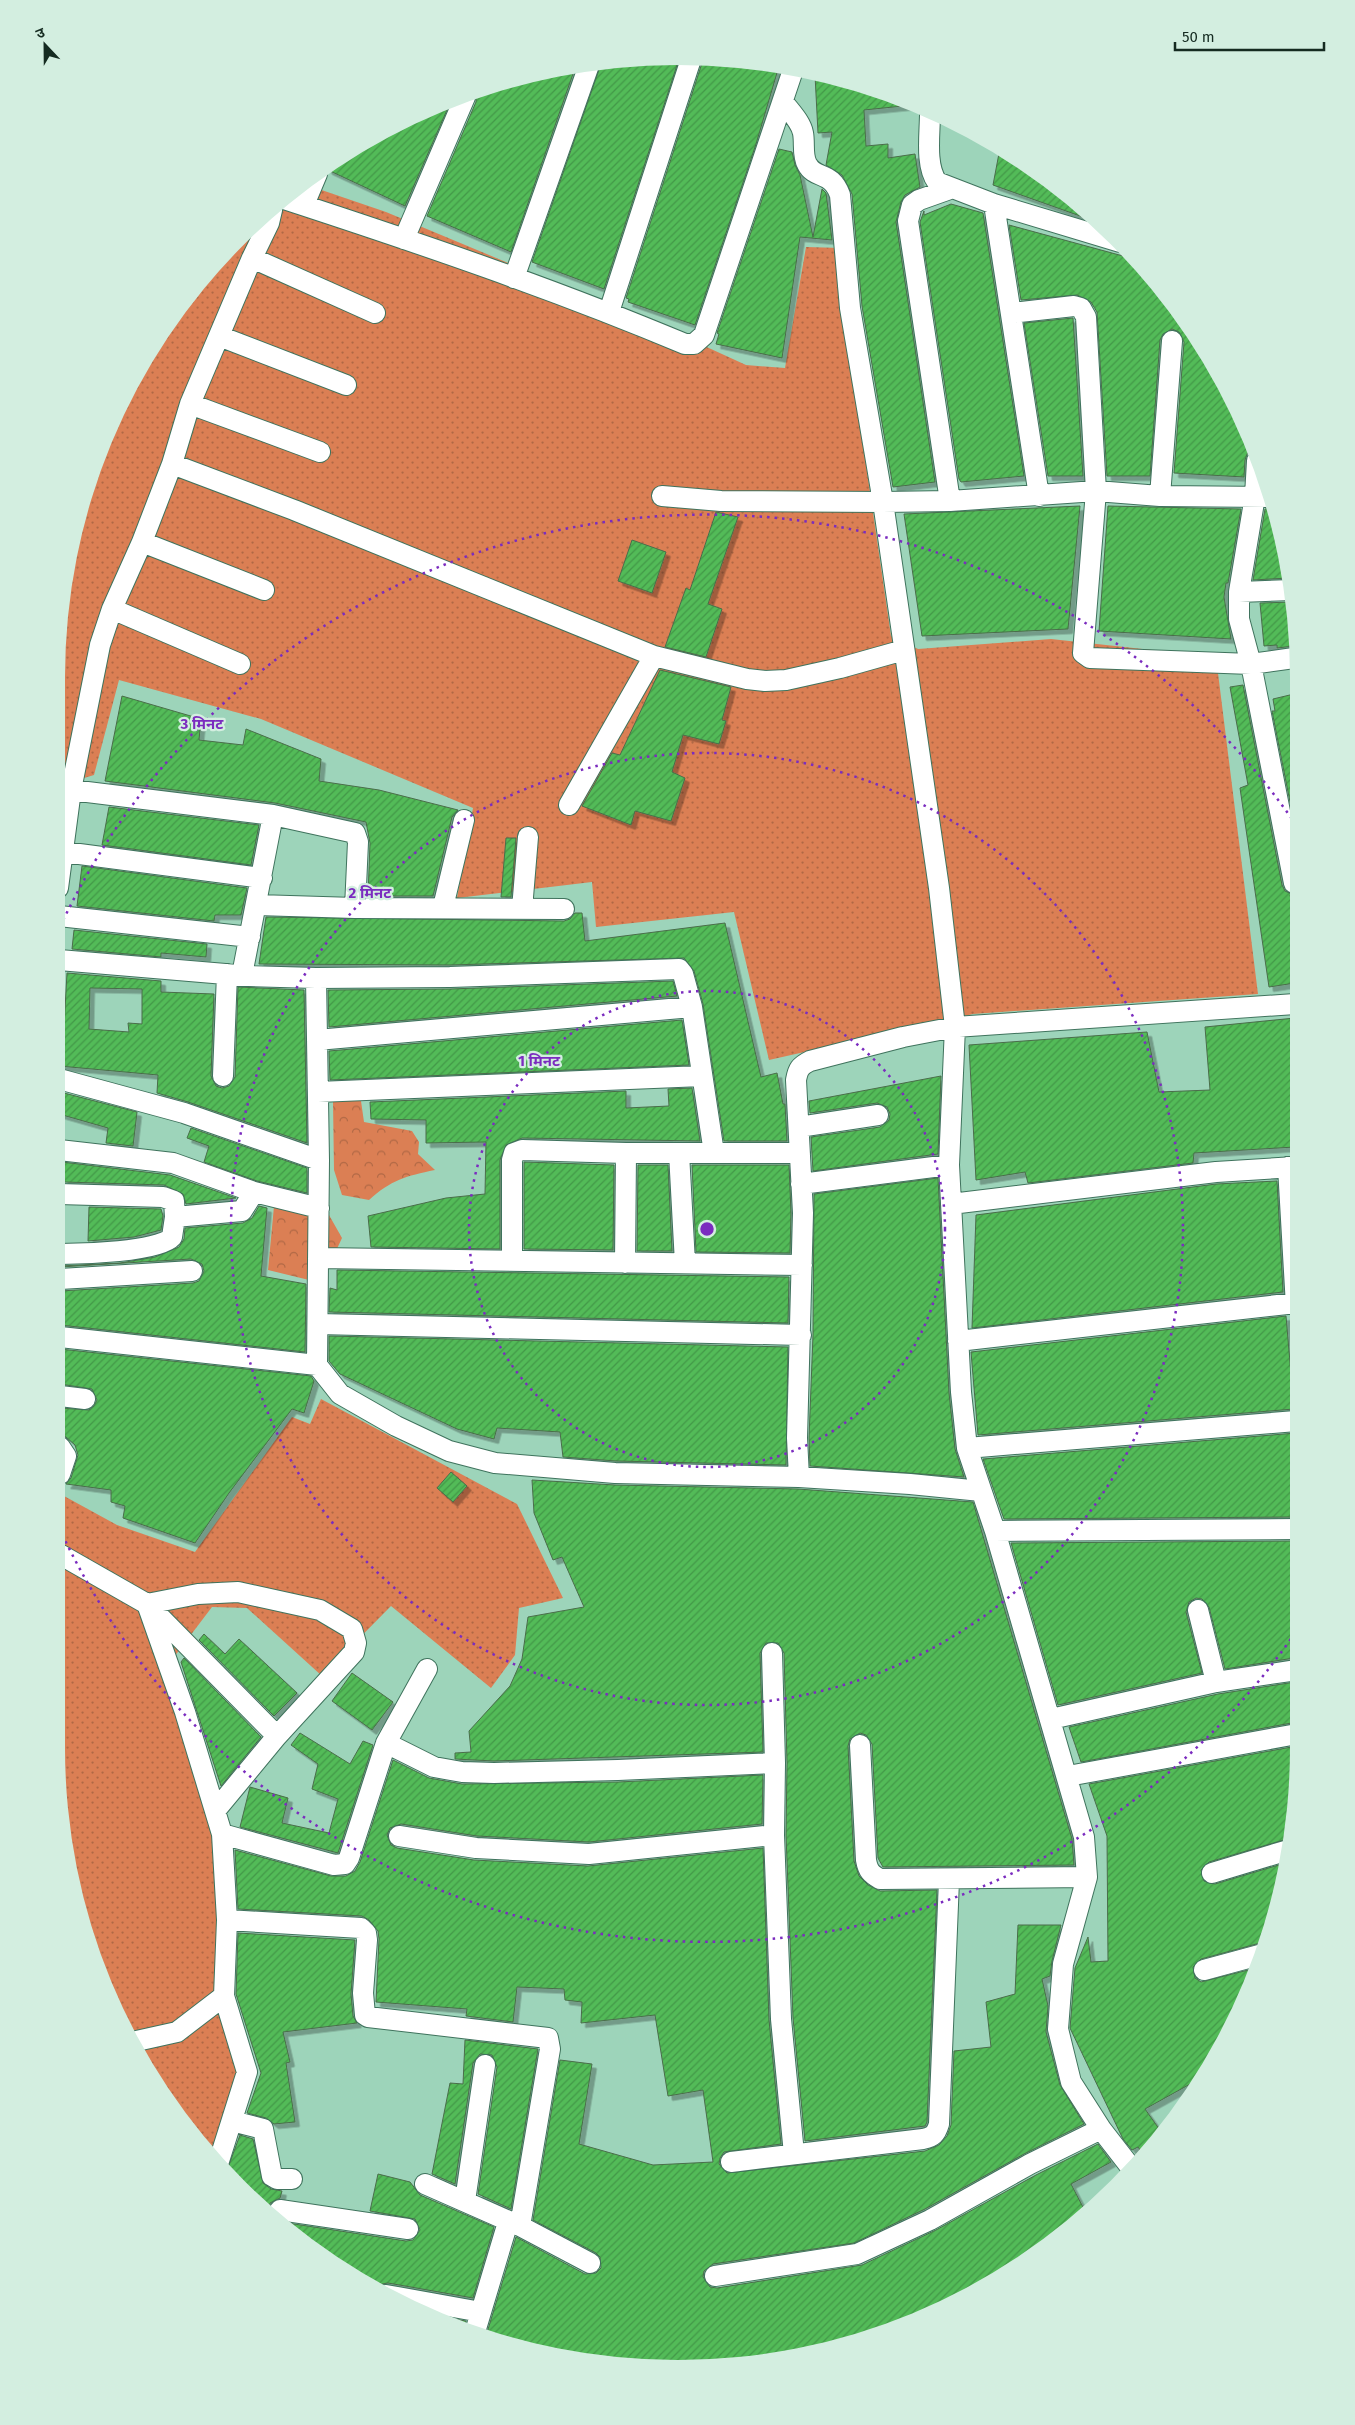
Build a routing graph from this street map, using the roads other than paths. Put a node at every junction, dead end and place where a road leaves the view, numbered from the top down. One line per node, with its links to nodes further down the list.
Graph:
1 (689, 65): 17 (street)
2 (587, 72): 16 (street)
3 (791, 76): 4 (street)
4 (784, 103): 17 (street); 31 (street)
5 (461, 105): 14 (street)
6 (930, 120): 8 (street)
7 (311, 187): 11 (street)
8 (950, 189): 10 (street); 32 (street)
9 (293, 202): 11 (street)
10 (994, 204): 13 (street); 19 (street)
11 (304, 205): 14 (street)
12 (270, 220): 15 (street)
13 (1103, 237)
14 (404, 239): 16 (street)
15 (252, 258): 18 (street); 20 (street)
16 (514, 278): 17 (street)
17 (609, 312)
18 (375, 313)
19 (1010, 313): 26 (street); 28 (street)
20 (219, 336): 22 (street); 23 (street)
21 (1172, 341): 29 (street)
22 (346, 384)
23 (190, 404): 24 (street); 25 (street)
24 (320, 452)
25 (172, 464): 33 (street); 39 (street)
26 (1096, 491): 28 (street); 29 (street); 42 (street)
27 (662, 496): 31 (street)
28 (1039, 496): 32 (street)
29 (1160, 496): 30 (street)
30 (1262, 496): 36 (street)
31 (883, 502): 32 (street); 38 (street)
32 (950, 502)
33 (142, 542): 34 (street); 37 (street)
34 (264, 590)
35 (1284, 590): 36 (street)
36 (1239, 592): 42 (street)
37 (112, 609): 41 (street); 43 (street)
38 (904, 650): 39 (street); 64 (street)
39 (654, 656): 44 (street)
40 (1290, 659): 42 (street)
41 (240, 664)
42 (1251, 664): 50 (street)
43 (71, 790): 45 (street); 48 (street)
44 (569, 805)
45 (273, 816): 51 (street); 54 (street)
46 (464, 820): 53 (street)
47 (528, 837): 55 (street)
48 (65, 843)
49 (65, 852): 51 (street)
50 (1290, 855)
51 (262, 878): 52 (street)
52 (257, 905): 54 (street); 58 (street)
53 (443, 907): 54 (street); 55 (street)
54 (354, 908)
55 (522, 909): 56 (street)
56 (564, 909)
57 (65, 917): 58 (street)
58 (250, 937): 60 (street)
59 (65, 960): 60 (street)
60 (235, 974): 61 (street); 66 (street)
61 (316, 978): 63 (street); 65 (street)
62 (1290, 1004): 64 (street)
63 (692, 1007): 65 (street); 67 (street)
64 (955, 1027): 71 (street); 78 (street)
65 (317, 1040): 69 (street)
66 (223, 1076)
67 (702, 1076): 69 (street); 75 (street)
68 (65, 1080): 77 (street)
69 (318, 1092): 77 (street)
70 (878, 1115): 71 (street)
71 (799, 1127): 76 (street)
72 (65, 1151): 81 (street)
73 (626, 1153): 74 (street); 88 (street); 89 (street)
74 (679, 1153): 75 (street); 90 (street)
75 (714, 1153): 76 (street)
76 (800, 1154): 80 (street)
77 (319, 1160): 84 (street)
78 (949, 1165): 80 (street); 83 (street)
79 (1290, 1167): 83 (street)
80 (802, 1184): 91 (street)
81 (254, 1192): 84 (street); 85 (street)
82 (65, 1194): 85 (street)
83 (951, 1204): 98 (street)
84 (319, 1208): 87 (street)
85 (175, 1217): 86 (street)
86 (65, 1254)
87 (318, 1258): 88 (street); 95 (street)
88 (512, 1261): 89 (street)
89 (624, 1262): 90 (street)
90 (685, 1264): 91 (street)
91 (802, 1265): 96 (street)
92 (192, 1271): 93 (street)
93 (65, 1279)
94 (1290, 1305): 98 (street)
95 (318, 1324): 96 (street); 99 (street)
96 (801, 1336): 104 (street)
97 (65, 1338): 99 (street)
98 (958, 1340): 103 (street)
99 (317, 1365): 104 (street)
100 (65, 1397): 101 (street)
101 (84, 1399)
102 (1290, 1421): 103 (street)
103 (967, 1448): 105 (street)
104 (799, 1477): 105 (street)
105 (981, 1491): 107 (street)
106 (1290, 1529): 107 (street)
107 (995, 1531): 115 (street)
108 (65, 1557): 109 (street)
109 (147, 1604): 117 (street); 117 (street); 122 (street)
110 (1198, 1610): 114 (street)
111 (772, 1653): 120 (street)
112 (427, 1669): 118 (street)
113 (1290, 1671): 114 (street)
114 (1216, 1682): 115 (street)
115 (1050, 1719): 121 (street)
116 (1290, 1735): 121 (street)
117 (277, 1736): 122 (street)
118 (386, 1744): 120 (street); 123 (street)
119 (860, 1745): 129 (street)
120 (776, 1763): 124 (street)
121 (1068, 1776): 128 (street)
122 (215, 1811): 123 (street)
123 (222, 1834): 130 (street)
124 (774, 1835): 125 (street); 138 (street)
125 (399, 1836)
126 (1281, 1852): 127 (street)
127 (1212, 1873)
128 (1087, 1877): 129 (street); 137 (street)
129 (949, 1880): 138 (street)
130 (226, 1920): 133 (street); 146 (street)
131 (1252, 1957): 132 (street)
132 (1204, 1970)
133 (224, 1996): 134 (street); 136 (street)
134 (140, 2040)
135 (485, 2065): 143 (street)
136 (232, 2121): 139 (street); 144 (street)
137 (1102, 2129): 141 (street); 149 (street)
138 (794, 2154): 140 (street)
139 (221, 2155)
140 (731, 2162)
141 (1127, 2163)
142 (425, 2184): 143 (street)
143 (465, 2201): 146 (street)
144 (280, 2213)
145 (283, 2215): 147 (street)
146 (514, 2224): 148 (street); 151 (street)
147 (408, 2229)
148 (590, 2263)
149 (715, 2276)
150 (414, 2300): 151 (street)
151 (481, 2312): 152 (street)
152 (477, 2326)

